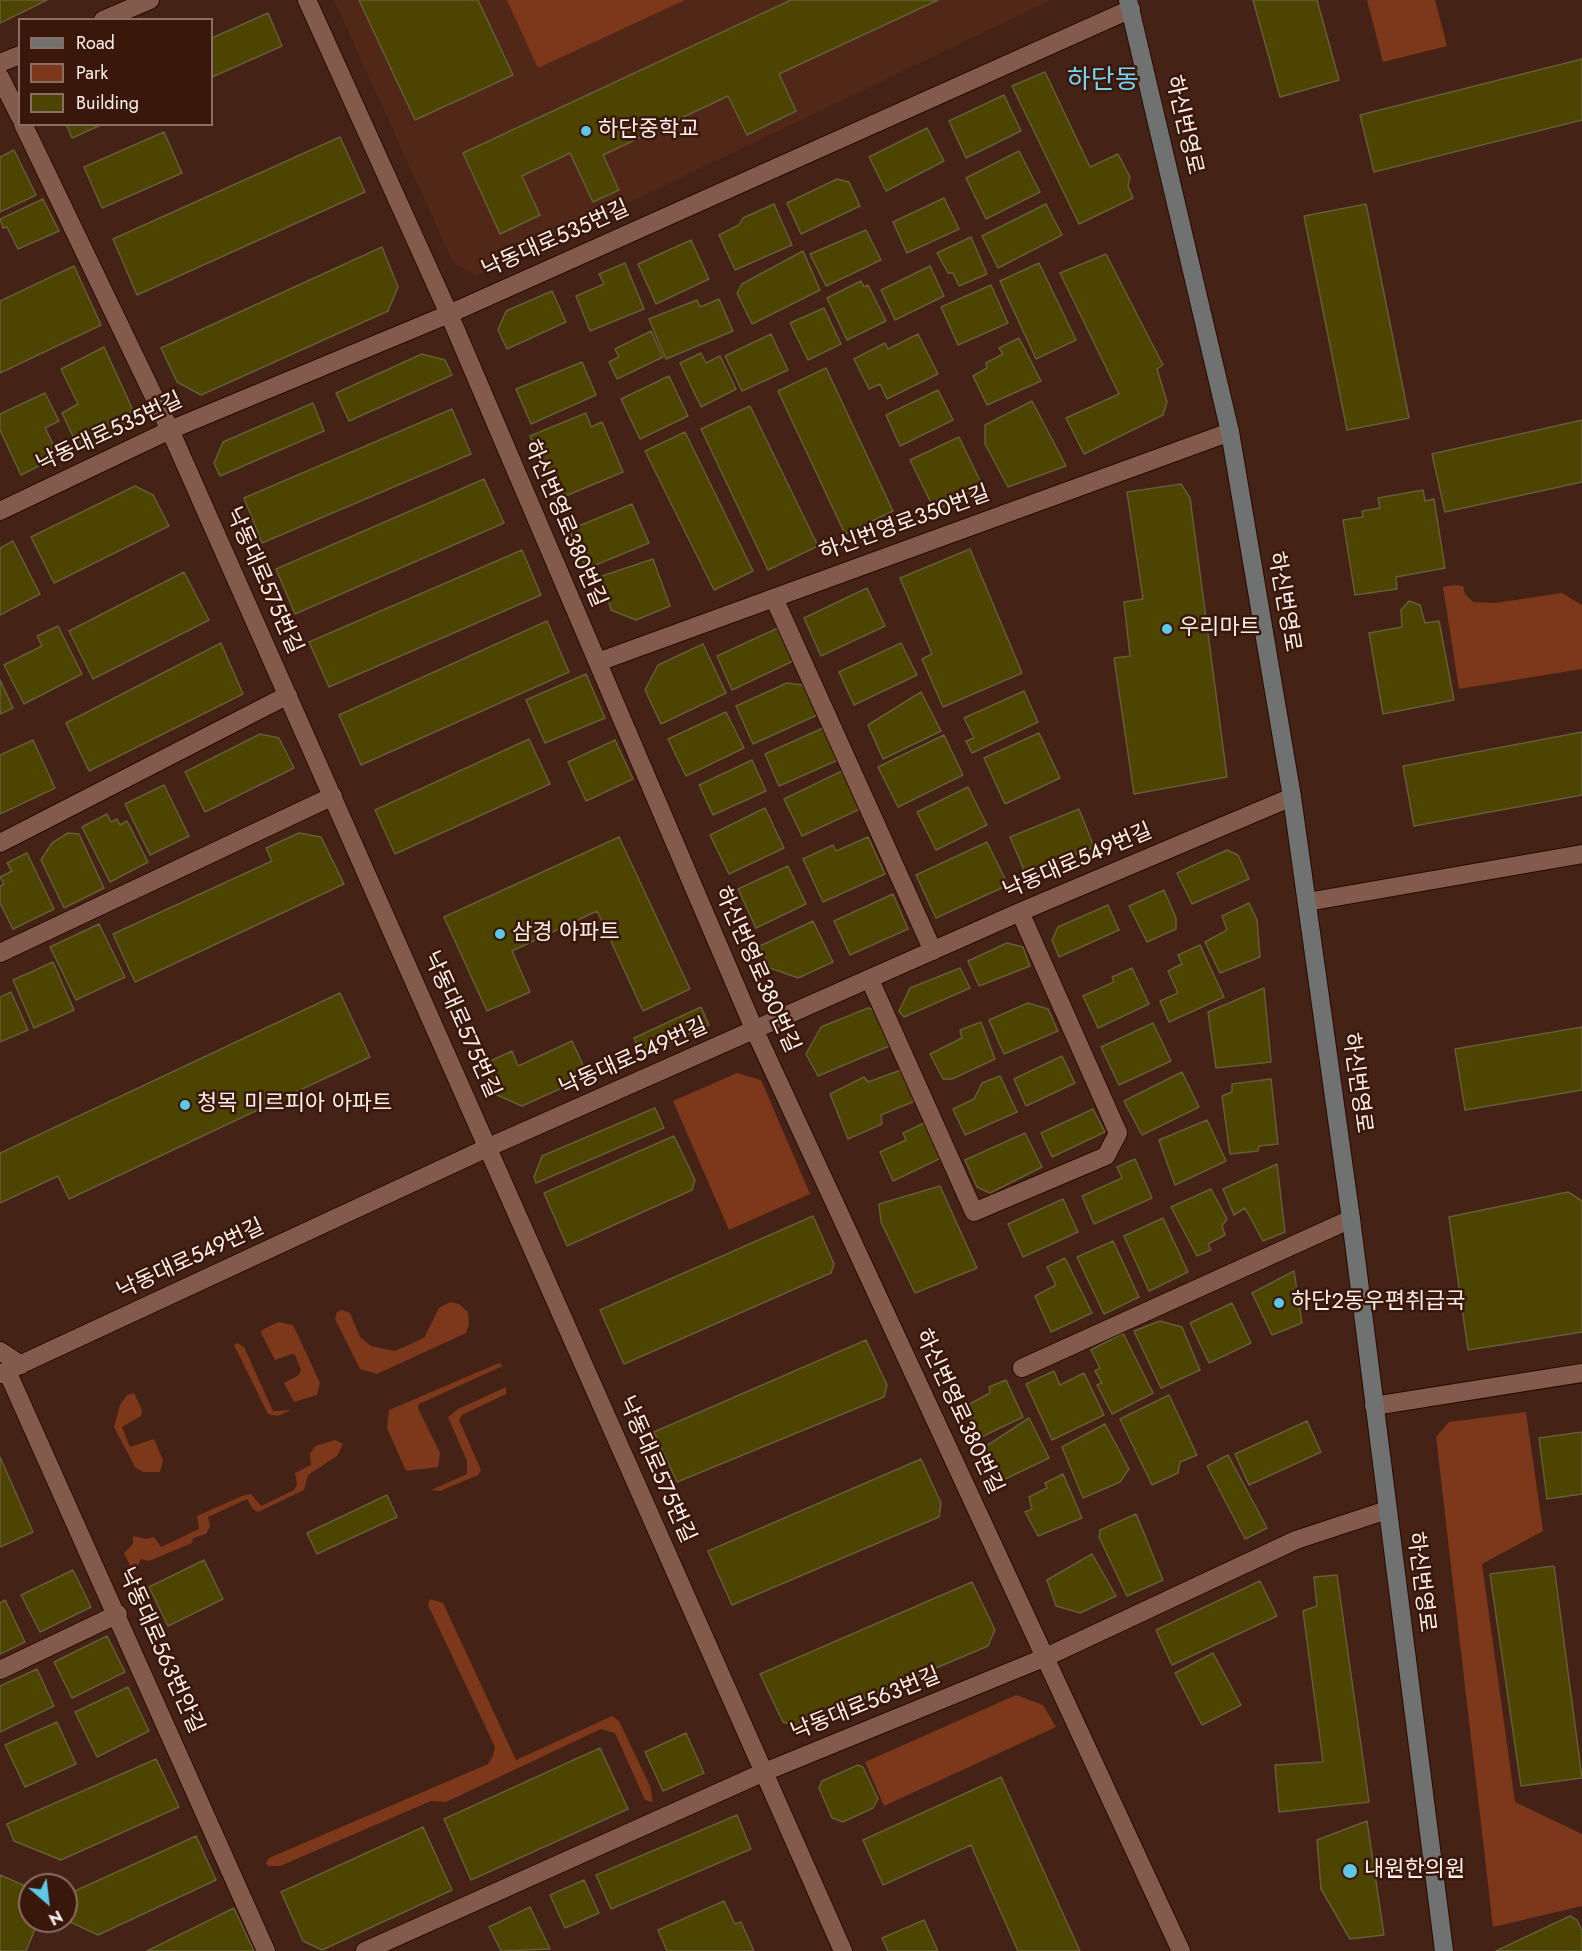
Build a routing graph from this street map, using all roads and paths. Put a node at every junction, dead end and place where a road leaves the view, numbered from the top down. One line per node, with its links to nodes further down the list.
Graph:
1 (150, 0): 4 (street)
2 (307, 0): 10 (street, 하신번영로380번길)
3 (1130, 5): 10 (street, 낙동대로535번길); 12 (street, 하신번영로)
4 (109, 18)
5 (18, 56): 6 (street)
6 (0, 63)
7 (0, 77): 8 (street)
8 (18, 113)
9 (24, 126): 11 (street, 낙동대로575번길)
10 (449, 314): 11 (street, 낙동대로535번길); 15 (street, 하신번영로380번길)
11 (170, 430): 13 (street, 낙동대로535번길); 16 (street, 낙동대로575번길)
12 (1230, 432): 14 (street, 하신번영로350번길); 18 (street, 하신번영로)
13 (0, 511)
14 (774, 598): 15 (street, 하신번영로350번길); 23 (street)
15 (597, 663): 26 (street, 하신번영로380번길)
16 (288, 695): 17 (street, 낙동대로575번길); 19 (street)
17 (333, 796): 24 (street); 27 (street, 낙동대로575번길)
18 (1292, 797): 21 (street, 하신번영로); 22 (street, 낙동대로549번길)
19 (0, 843)
20 (1582, 854): 21 (street)
21 (1307, 902): 28 (street, 하신번영로)
22 (1020, 912): 23 (street, 낙동대로549번길); 25 (street)
23 (933, 951): 25 (street, 낙동대로549번길)
24 (0, 953)
25 (870, 980): 26 (street, 낙동대로549번길)
26 (755, 1031): 27 (street, 낙동대로549번길); 36 (street, 하신번영로380번길)
27 (489, 1148): 31 (street, 낙동대로549번길); 38 (street, 낙동대로575번길)
28 (1350, 1219): 30 (street); 33 (street, 하신번영로)
29 (0, 1351): 31 (street)
30 (1022, 1368)
31 (9, 1370): 35 (street, 낙동대로563번안길)
32 (1582, 1373): 33 (street)
33 (1374, 1406): 34 (street, 하신번영로)
34 (1387, 1510): 36 (street, 낙동대로563번길); 43 (street, 하신번영로)
35 (118, 1614): 37 (street); 39 (street, 낙동대로563번안길)
36 (1046, 1657): 38 (street, 낙동대로563번길); 42 (street, 하신번영로380번길)
37 (0, 1670)
38 (762, 1773): 40 (street, 낙동대로563번길); 41 (street, 낙동대로575번길)
39 (266, 1951)
40 (365, 1951)
41 (843, 1951)
42 (1181, 1951)
43 (1443, 1951)

